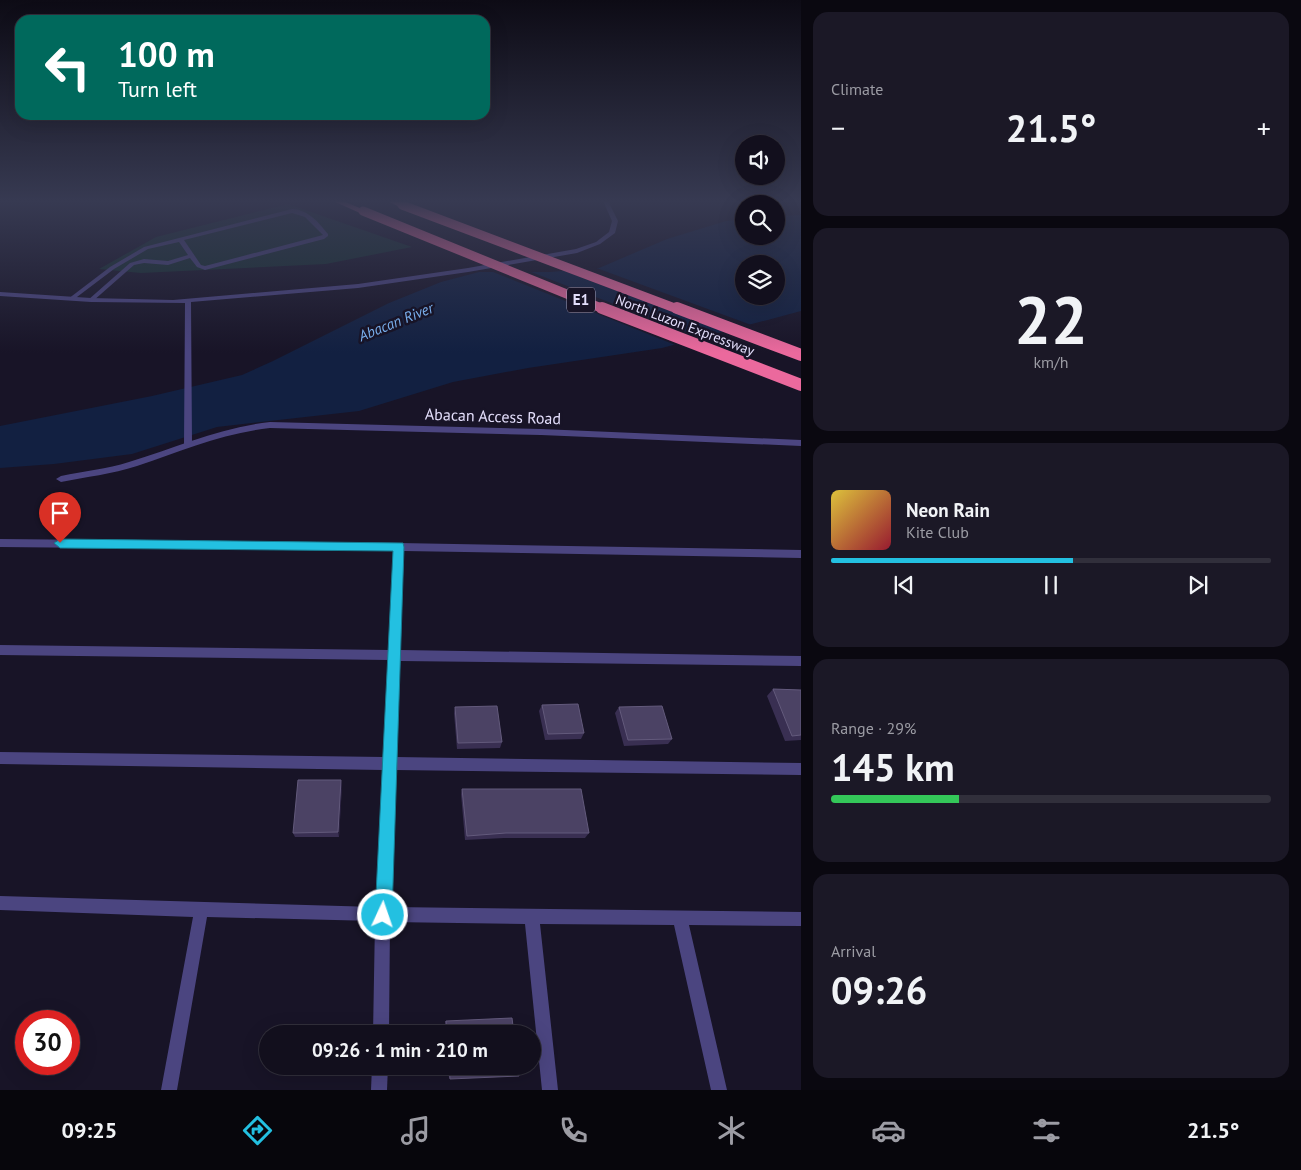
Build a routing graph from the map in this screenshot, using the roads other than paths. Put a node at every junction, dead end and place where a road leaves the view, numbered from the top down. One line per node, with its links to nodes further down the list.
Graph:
1 (139, 252): 9 (street)
2 (189, 252): 7 (street)
3 (269, 252): 7 (street)
4 (463, 252): 13 (highway, North Luzon Expressway / E1, bridge)
5 (527, 252): 12 (highway, North Luzon Expressway / E1, bridge)
6 (572, 252): 11 (street)
7 (192, 256): 10 (street)
8 (0, 294): 9 (street)
9 (71, 299): 10 (street)
10 (91, 300): 11 (street)
11 (188, 301): 14 (street)
12 (801, 355)
13 (801, 385)
14 (187, 442): 15 (street, Abacan Access Road); 16 (street, Abacan Access Road)
15 (801, 443)
16 (61, 479)
17 (0, 543): 18 (street)
18 (399, 547): 19 (street); 21 (street)
19 (801, 554)
20 (0, 650): 21 (street)
21 (395, 654): 22 (street); 24 (street)
22 (801, 661)
23 (0, 758): 24 (street)
24 (391, 762): 25 (street); 28 (street)
25 (801, 769)
26 (0, 903): 27 (street)
27 (201, 912): 28 (street); 34 (street)
28 (383, 915): 29 (street); 32 (street)
29 (532, 918): 30 (street); 36 (street)
30 (680, 918): 31 (street); 37 (street)
31 (801, 919)
32 (381, 1025)
33 (380, 1075): 35 (street)
34 (169, 1090)
35 (379, 1090)
36 (550, 1090)
37 (719, 1090)

